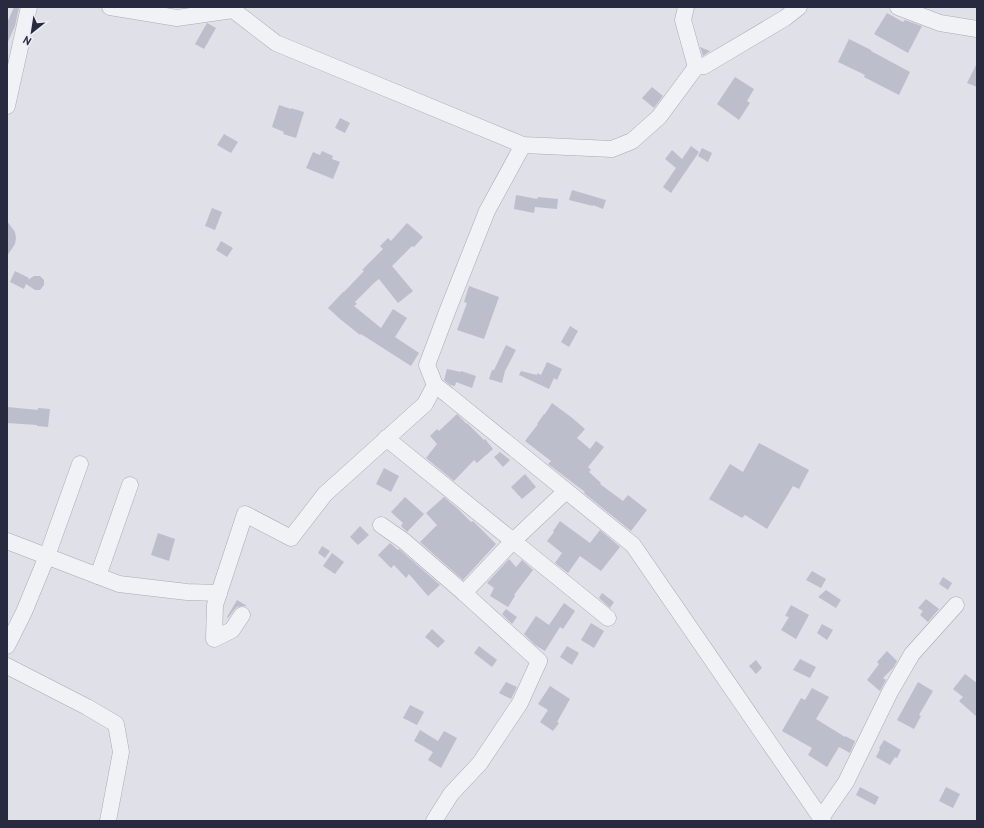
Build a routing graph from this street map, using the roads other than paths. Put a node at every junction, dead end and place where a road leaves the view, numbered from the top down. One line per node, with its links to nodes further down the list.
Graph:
1 (29, 7): 2 (street); 9 (street)
2 (32, 7)
3 (110, 7): 10 (street)
4 (686, 7): 8 (street)
5 (799, 7): 8 (street)
6 (898, 7): 7 (street)
7 (977, 29)
8 (696, 68): 10 (street)
9 (7, 106)
10 (522, 145): 11 (street)
11 (435, 385): 12 (street); 15 (street)
12 (386, 438): 18 (street); 21 (street)
13 (80, 464): 19 (street)
14 (130, 485): 20 (street)
15 (566, 490): 18 (street); 28 (street)
16 (380, 525): 22 (street)
17 (7, 541): 19 (street)
18 (513, 541): 22 (street); 25 (street)
19 (47, 556): 20 (street); 26 (street)
20 (98, 576): 21 (street)
21 (219, 593): 24 (street)
22 (464, 593): 30 (street)
23 (956, 605): 28 (street)
24 (242, 615)
25 (608, 618)
26 (7, 646)
27 (7, 666): 29 (street)
28 (822, 820)
29 (108, 821)
30 (434, 821)

